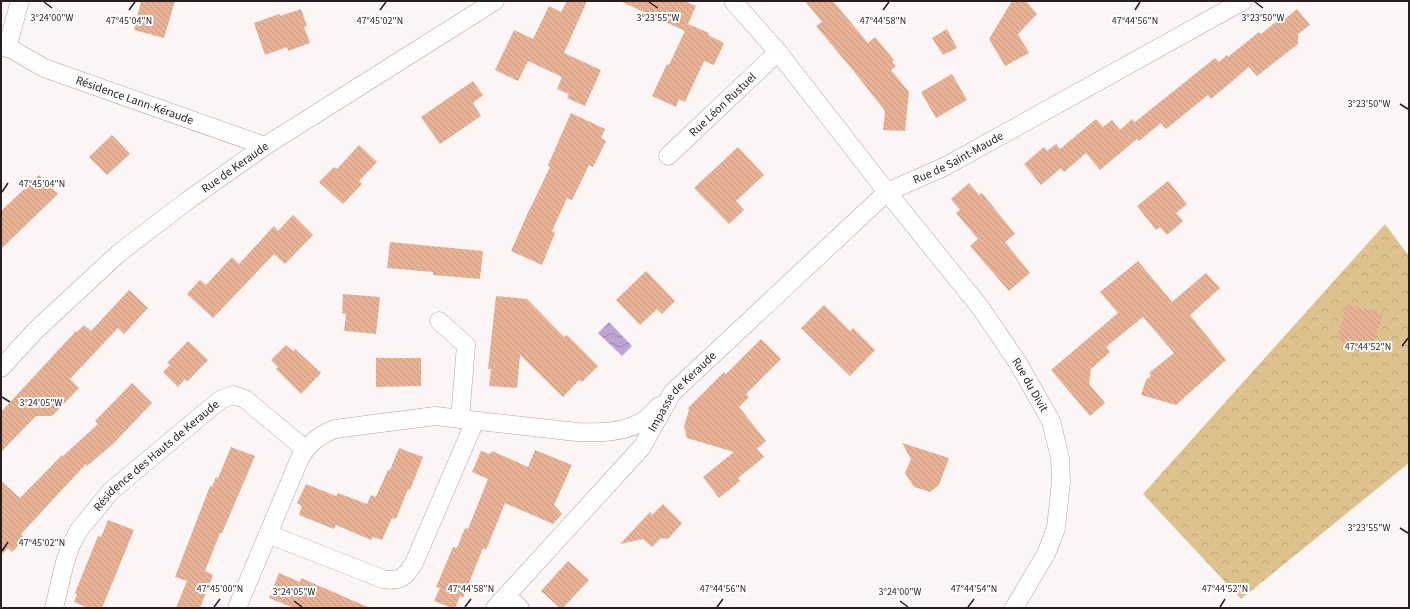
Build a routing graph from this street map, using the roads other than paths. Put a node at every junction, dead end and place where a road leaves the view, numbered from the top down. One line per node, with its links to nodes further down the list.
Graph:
1 (20, 1): 5 (street, Résidence Lann-Kéraude)
2 (495, 1): 7 (street, Rue de Keraude)
3 (733, 1): 6 (street)
4 (1243, 1): 9 (street, Rue de Saint-Maude)
5 (4, 45): 7 (street, Résidence Lann-Kéraude)
6 (778, 52): 8 (street, Rue Léon Rustuel); 9 (street)
7 (266, 146): 11 (street, Rue de Keraude)
8 (668, 156)
9 (887, 192): 12 (street, Impasse de Keraude); 20 (street, Rue du Divit)
10 (439, 321): 13 (street)
11 (1, 368)
12 (672, 393): 13 (street); 16 (street, Impasse de Keraude)
13 (467, 420): 14 (street); 15 (street)
14 (305, 449): 15 (street); 17 (street, Résidence des Hauts de Keraude)
15 (268, 534): 18 (street)
16 (501, 602): 19 (street)
17 (54, 608)
18 (237, 608)
19 (520, 608)
20 (1014, 608)

